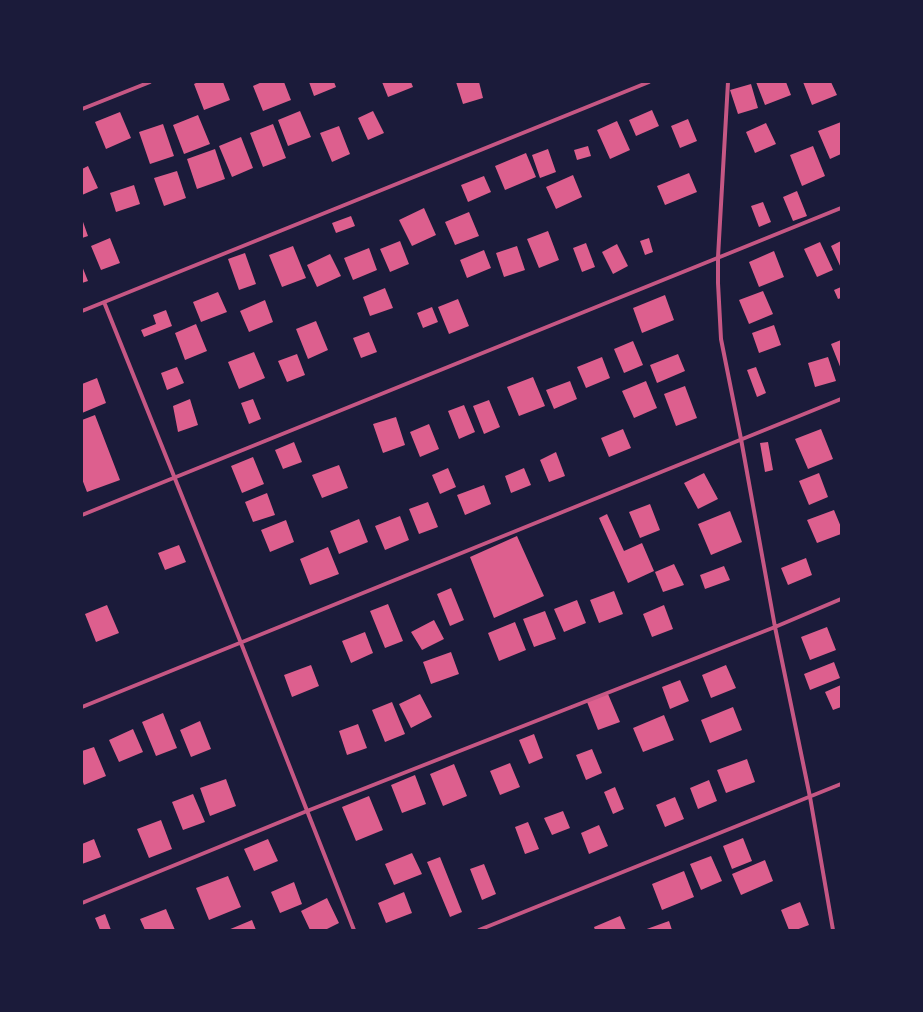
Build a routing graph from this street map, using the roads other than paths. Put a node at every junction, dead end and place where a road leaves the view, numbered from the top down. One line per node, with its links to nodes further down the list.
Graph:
1 (150, 82): 4 (street)
2 (648, 82): 7 (street)
3 (728, 82): 6 (street)
4 (82, 109)
5 (841, 208): 6 (street)
6 (718, 257): 10 (street); 11 (street)
7 (104, 302): 8 (street); 11 (street)
8 (82, 311)
9 (841, 399): 10 (street)
10 (741, 439): 14 (street); 15 (street)
11 (174, 478): 12 (street); 15 (street)
12 (82, 515)
13 (841, 599): 14 (street)
14 (775, 627): 18 (street); 19 (street)
15 (241, 643): 16 (street); 19 (street)
16 (82, 707)
17 (841, 784): 18 (street)
18 (810, 797): 22 (street); 23 (street)
19 (307, 811): 20 (street); 21 (street)
20 (82, 904)
21 (354, 930)
22 (479, 930)
23 (833, 930)

